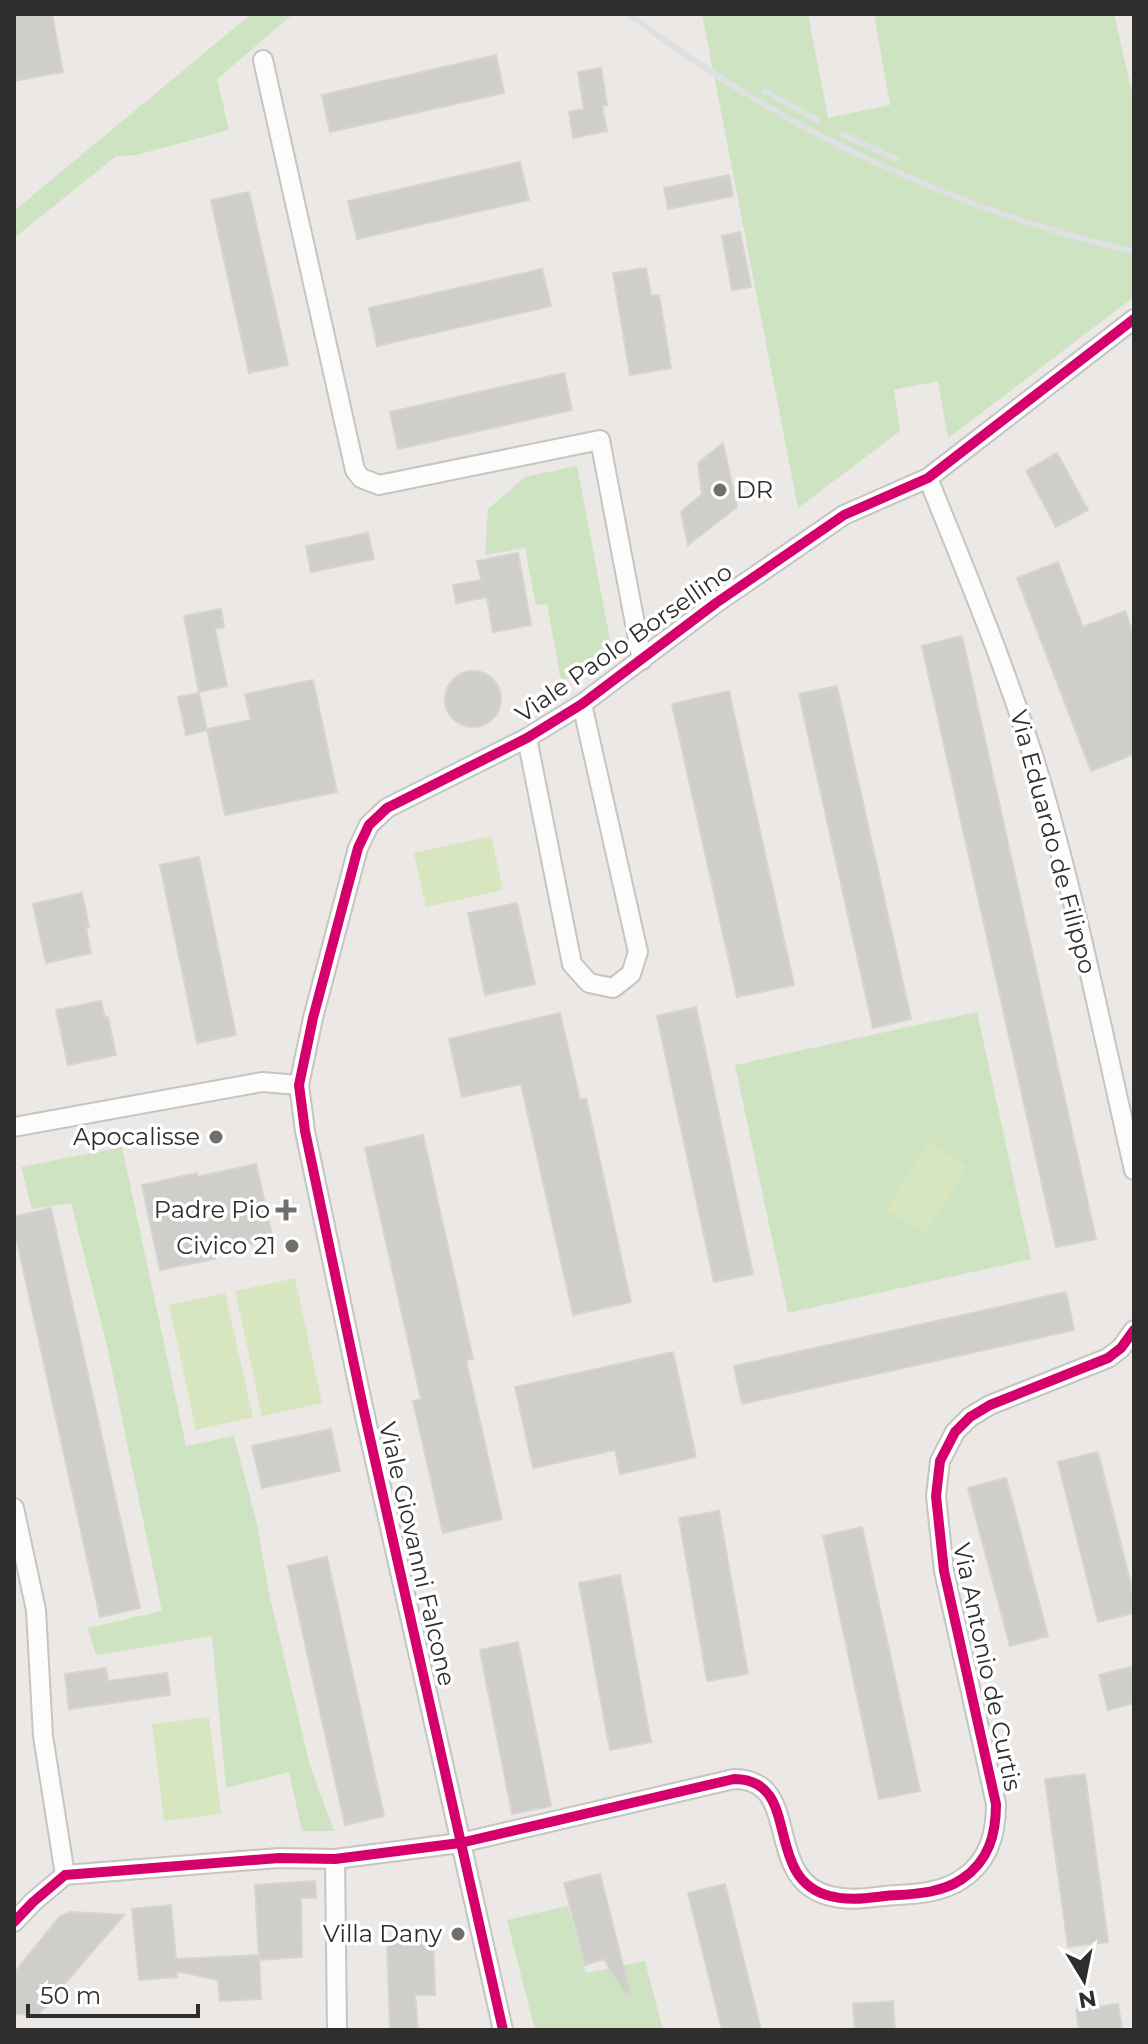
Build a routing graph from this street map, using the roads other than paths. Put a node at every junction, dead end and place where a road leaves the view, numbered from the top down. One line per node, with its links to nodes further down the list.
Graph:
1 (263, 60): 4 (street)
2 (1134, 319): 3 (street, Viale Paolo Borsellino)
3 (928, 478): 4 (street, Viale Paolo Borsellino); 9 (street, Via Eduardo de Filippo)
4 (642, 660): 5 (street, Viale Paolo Borsellino)
5 (582, 704): 6 (street, Viale Paolo Borsellino); 6 (street)
6 (527, 738): 7 (street, Viale Paolo Borsellino)
7 (299, 1085): 8 (street); 12 (street, Viale Giovanni Falcone)
8 (14, 1127)
9 (1134, 1170)
10 (1134, 1330): 12 (street, Via Antonio de Curtis)
11 (14, 1508): 14 (street)
12 (460, 1843): 13 (street); 17 (street, Viale Giovanni Falcone)
13 (335, 1859): 14 (street); 16 (street)
14 (65, 1875): 15 (street)
15 (14, 1922)
16 (337, 2030)
17 (503, 2030)

